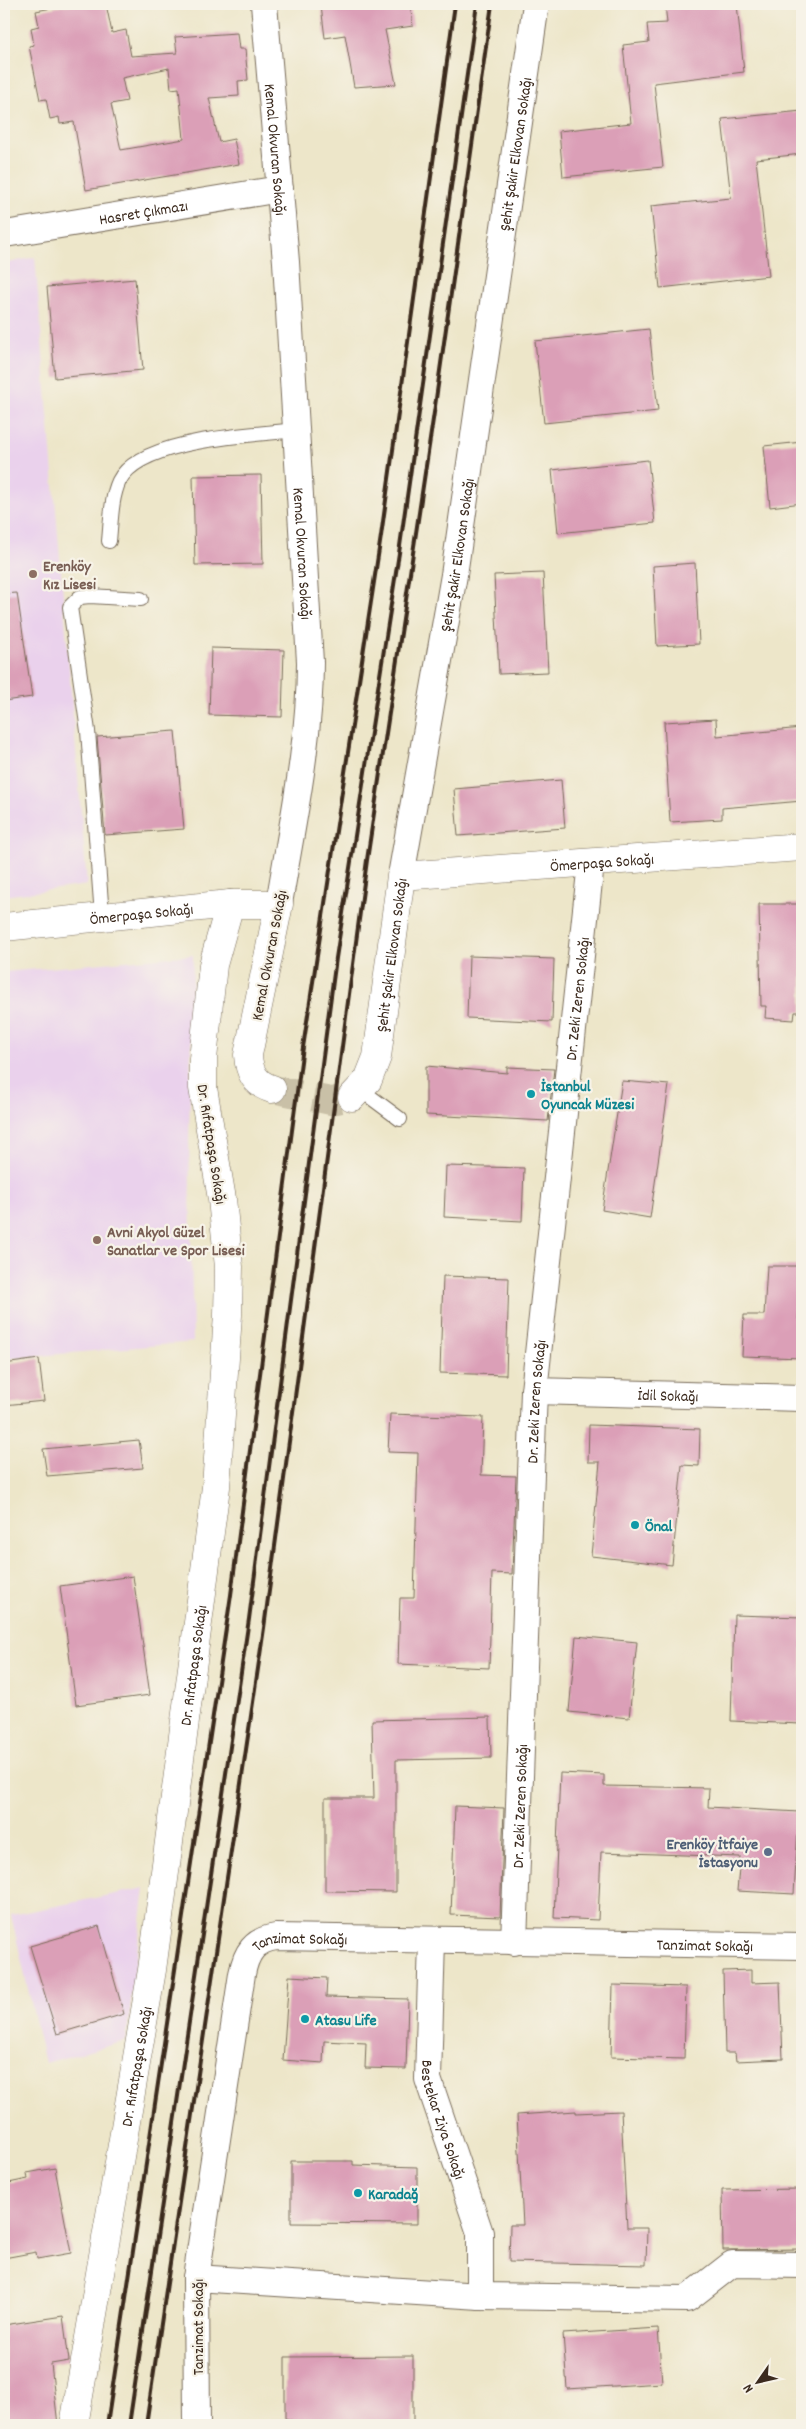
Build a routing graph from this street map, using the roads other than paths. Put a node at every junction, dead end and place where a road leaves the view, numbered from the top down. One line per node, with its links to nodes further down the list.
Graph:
1 (264, 4): 3 (street, Kemal Okvuran Sokağı)
2 (536, 4): 10 (street, Şehit Şakir Elkovan Sokağı)
3 (280, 189): 4 (street, Hasret Çıkmazı); 5 (street, Kemal Okvuran Sokağı)
4 (5, 234)
5 (297, 430): 6 (lane); 12 (street, Kemal Okvuran Sokağı)
6 (109, 540)
7 (141, 600): 13 (lane)
8 (802, 847): 9 (street, Ömerpaşa Sokağı)
9 (591, 863): 10 (street, Ömerpaşa Sokağı); 18 (street, Dr. Zeki Zeren Sokağı)
10 (401, 876): 16 (street, Şehit Şakir Elkovan Sokağı)
11 (230, 904): 12 (street, Ömerpaşa Sokağı); 13 (street, Ömerpaşa Sokağı); 26 (street, Dr. Rıfatpaşa Sokağı)
12 (279, 904): 15 (street, Kemal Okvuran Sokağı)
13 (102, 916): 14 (street, Ömerpaşa Sokağı)
14 (4, 927)
15 (272, 1089)
16 (357, 1093): 17 (lane)
17 (400, 1119)
18 (534, 1391): 19 (street, İdil Sokağı); 21 (street, Dr. Zeki Zeren Sokağı)
19 (802, 1398)
20 (432, 1940): 21 (street, Tanzimat Sokağı); 24 (street, Tanzimat Sokağı); 25 (street, Bestekar Ziya Sokağı)
21 (514, 1942): 22 (street, Tanzimat Sokağı)
22 (802, 1946)
23 (802, 2265): 25 (street)
24 (196, 2278): 25 (street); 27 (street, Tanzimat Sokağı)
25 (480, 2296)
26 (74, 2425)
27 (197, 2425)

